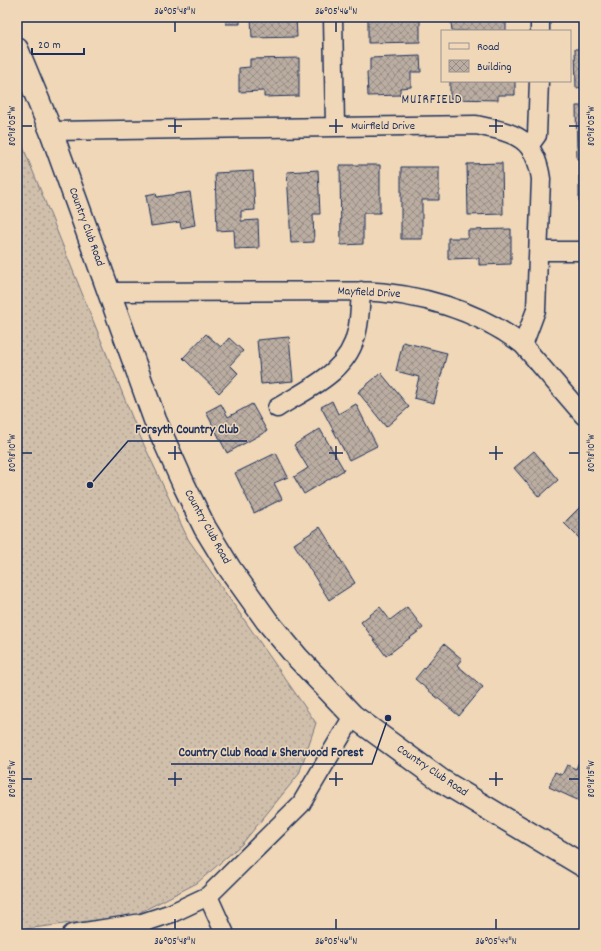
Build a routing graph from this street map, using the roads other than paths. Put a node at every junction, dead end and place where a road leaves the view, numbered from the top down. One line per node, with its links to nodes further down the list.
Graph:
1 (333, 17): 6 (street)
2 (540, 17): 3 (street)
3 (540, 30)
4 (17, 49): 7 (main road, Country Club Road)
5 (539, 82): 8 (street)
6 (335, 126): 7 (street, Muirfield Drive); 8 (street, Muirfield Drive)
7 (51, 131): 12 (main road, Country Club Road)
8 (529, 146): 10 (street, Muirfield Drive)
9 (584, 250): 10 (street)
10 (539, 251): 13 (street, Muirfield Drive)
11 (361, 291): 12 (street, Mayfield Drive); 13 (street, Mayfield Drive); 14 (street)
12 (109, 292): 16 (main road, Country Club Road)
13 (523, 345): 15 (street, Mayfield Drive)
14 (277, 408)
15 (584, 416)
16 (353, 716): 17 (main road, Country Club Road); 18 (street)
17 (584, 866)
18 (208, 896): 19 (street); 20 (street)
19 (72, 934)
20 (225, 934)

